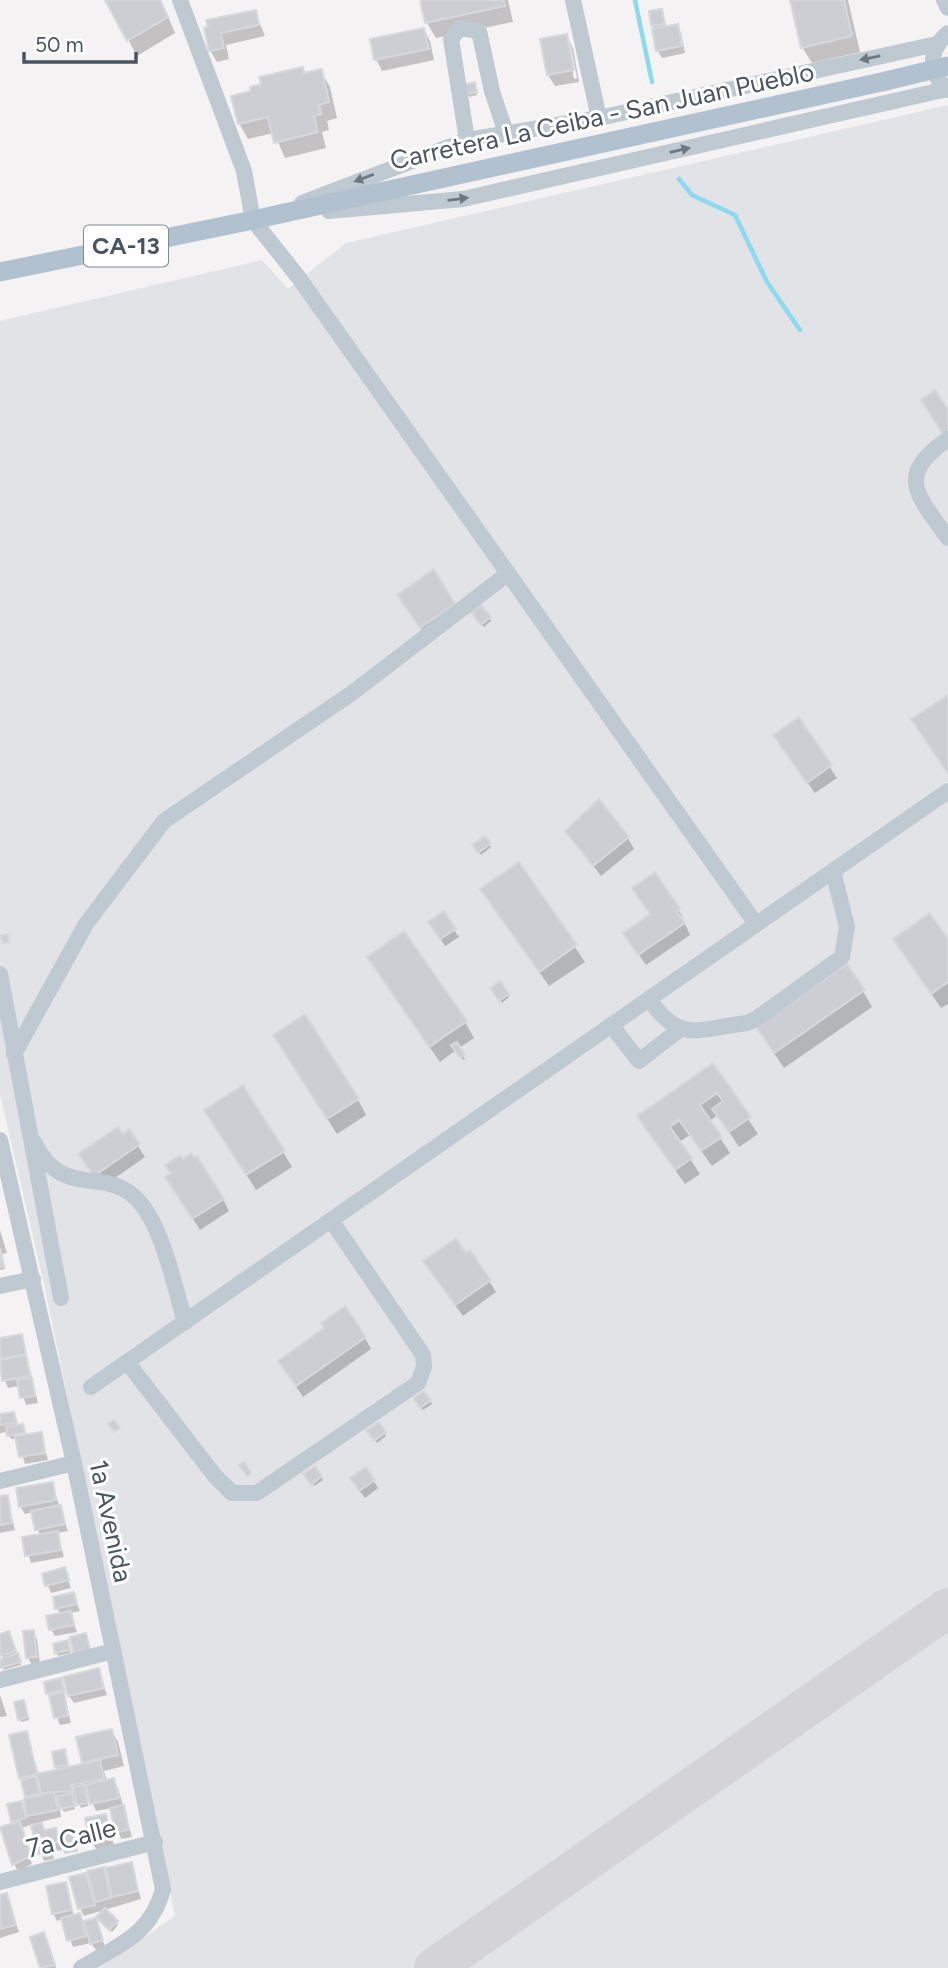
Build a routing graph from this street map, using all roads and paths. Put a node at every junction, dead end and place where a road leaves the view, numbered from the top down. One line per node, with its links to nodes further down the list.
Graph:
1 (180, 0): 11 (street)
2 (573, 0): 8 (street)
3 (944, 0): 4 (street)
4 (948, 8)
5 (942, 39): 7 (street, CA-13); 8 (street, Carretera La Ceiba - San Juan Pueblo / CA-13, one-way to 8)
6 (948, 66): 11 (main road, Carretera La Ceiba - San Juan Pueblo, bridge)
7 (948, 90): 11 (street, Carretera La Ceiba - San Juan Pueblo, one-way to 7)
8 (599, 118): 9 (street, Carretera La Ceiba - San Juan Pueblo / CA-13)
9 (506, 133): 10 (street, Carretera La Ceiba - San Juan Pueblo / CA-13); 10 (street)
10 (467, 141): 11 (street, Carretera La Ceiba - San Juan Pueblo / CA-13, one-way to 11)
11 (260, 219): 12 (main road, Carretera La Ceiba - San Juan Pueblo / CA-13); 15 (street)
12 (0, 272)
13 (948, 439): 14 (street)
14 (948, 538)
15 (506, 575): 18 (street); 23 (street)
16 (948, 791): 17 (street)
17 (833, 871): 18 (street); 22 (street)
18 (756, 924): 20 (street)
19 (0, 974): 23 (street)
20 (649, 999): 21 (street); 22 (street)
21 (611, 1025): 22 (street); 26 (street)
22 (679, 1030)
23 (15, 1054): 24 (street)
24 (26, 1124): 29 (street); 30 (street)
25 (0, 1140): 27 (street, 1a Avenida)
26 (331, 1220): 30 (street); 31 (street)
27 (33, 1279): 28 (street); 33 (street, 1a Avenida)
28 (0, 1286)
29 (61, 1298)
30 (185, 1322): 31 (street)
31 (127, 1362): 32 (street)
32 (91, 1387)
33 (74, 1463): 34 (street); 35 (street, 1a Avenida)
34 (0, 1481)
35 (113, 1651): 36 (street); 37 (street, 1a Avenida)
36 (0, 1680)
37 (155, 1842): 38 (street, 7a Calle); 39 (street, 1a Avenida)
38 (0, 1882)
39 (81, 1968)

